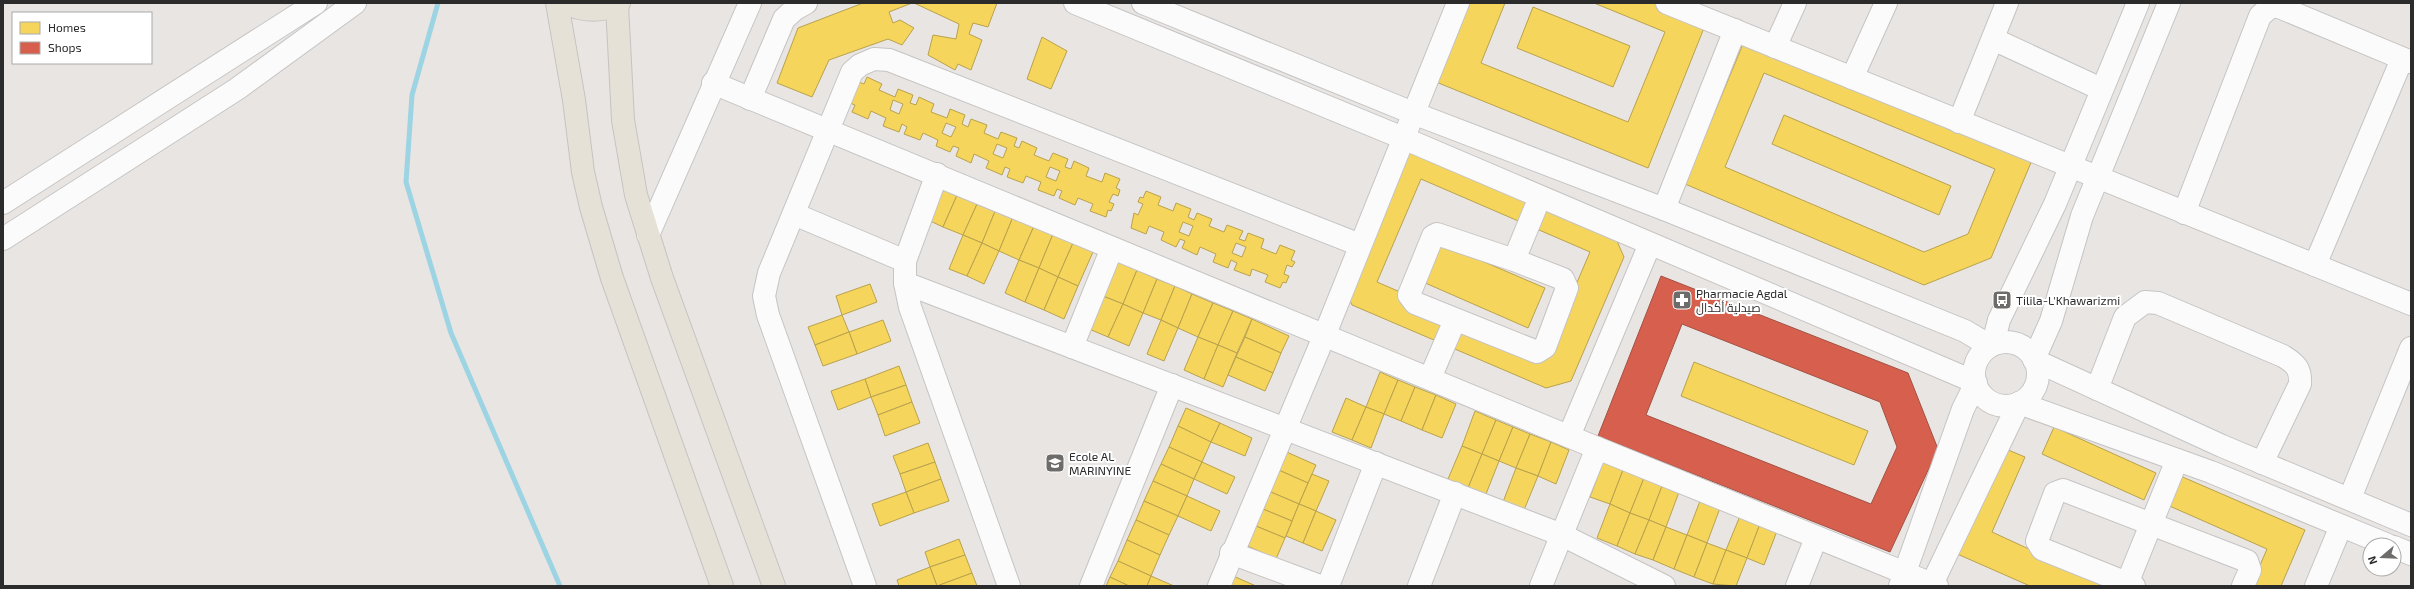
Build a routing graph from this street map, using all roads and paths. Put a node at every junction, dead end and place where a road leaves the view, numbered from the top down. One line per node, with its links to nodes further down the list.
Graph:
1 (316, 3): 34 (street)
2 (355, 3): 39 (street)
3 (558, 3): 82 (main road)
4 (567, 3): 16 (main road)
5 (750, 3): 23 (street)
6 (806, 3): 25 (street)
7 (1075, 3): 29 (street)
8 (1143, 3): 26 (street)
9 (1458, 3): 26 (street)
10 (1667, 3): 17 (street)
11 (1795, 3): 20 (street)
12 (1886, 3): 22 (street)
13 (2007, 3): 19 (street)
14 (2138, 3): 24 (street)
15 (2169, 3): 32 (street)
16 (618, 4): 38 (main road)
17 (1706, 11): 18 (street)
18 (1735, 30): 20 (street); 35 (street)
19 (1993, 39): 24 (street); 27 (street)
20 (1775, 47): 22 (street)
21 (2406, 60): 37 (street); 45 (street)
22 (1852, 78): 27 (street)
23 (713, 83): 25 (street); 38 (street)
24 (2101, 89): 30 (street)
25 (750, 99): 28 (street)
26 (1413, 113): 29 (street); 35 (street)
27 (1959, 122): 30 (street)
28 (826, 130): 31 (street); 36 (street); 41 (street)
29 (1403, 138): 33 (street); 41 (street)
30 (2071, 167): 32 (street); 50 (street)
31 (937, 174): 42 (street); 44 (street)
32 (2098, 178): 37 (street); 53 (street)
33 (1540, 197): 40 (street); 43 (street)
34 (3, 203)
35 (1664, 209): 50 (street)
36 (794, 214): 44 (street); 84 (street)
37 (2184, 214): 45 (street)
38 (648, 236): 83 (main road)
39 (3, 239)
40 (1650, 244): 55 (street); 60 (street)
41 (1360, 245): 49 (street)
42 (1112, 248): 49 (street); 51 (street)
43 (1514, 260): 48 (street); 48 (street)
44 (905, 261): 46 (street)
45 (2315, 265): 47 (street)
46 (905, 283): 51 (street); 85 (street)
47 (2411, 304)
48 (1455, 320): 54 (street)
49 (1325, 334): 54 (street); 59 (street)
50 (1992, 345): 53 (street); 55 (street)
51 (1072, 347): 56 (street)
52 (2411, 348): 69 (street)
53 (2034, 359): 57 (street); 58 (street)
54 (1430, 378): 60 (street)
55 (1975, 383): 58 (street); 78 (street)
56 (1172, 384): 59 (street); 86 (street)
57 (2097, 389): 61 (street); 65 (street)
58 (2019, 403): 63 (street); 80 (street)
59 (1285, 428): 64 (street); 77 (street)
60 (1569, 436): 62 (street)
61 (2222, 446): 65 (street); 66 (street)
62 (1597, 448): 74 (street); 76 (street)
63 (2177, 460): 66 (street); 71 (street)
64 (1376, 463): 68 (street); 89 (street)
65 (2262, 463): 67 (street)
66 (2211, 472): 70 (street)
67 (2322, 486): 69 (street); 70 (street)
68 (1455, 493): 74 (street); 79 (street)
69 (2350, 498): 72 (street)
70 (2312, 514): 73 (street)
71 (2152, 522): 81 (street); 81 (street); 93 (street)
72 (2411, 525)
73 (2341, 526): 75 (street); 94 (street)
74 (1562, 535): 90 (street); 91 (street)
75 (2368, 537)
76 (1816, 538): 78 (street); 92 (street)
77 (1231, 553): 87 (street); 88 (street)
78 (1902, 580): 80 (street)
79 (1425, 584)
80 (1933, 585)
81 (2129, 585)
82 (722, 586)
83 (774, 586)
84 (865, 586)
85 (1009, 586)
86 (1091, 586)
87 (1219, 586)
88 (1320, 586)
89 (1328, 586)
90 (1541, 586)
91 (1664, 586)
92 (1797, 586)
93 (2244, 586)
94 (2316, 586)

